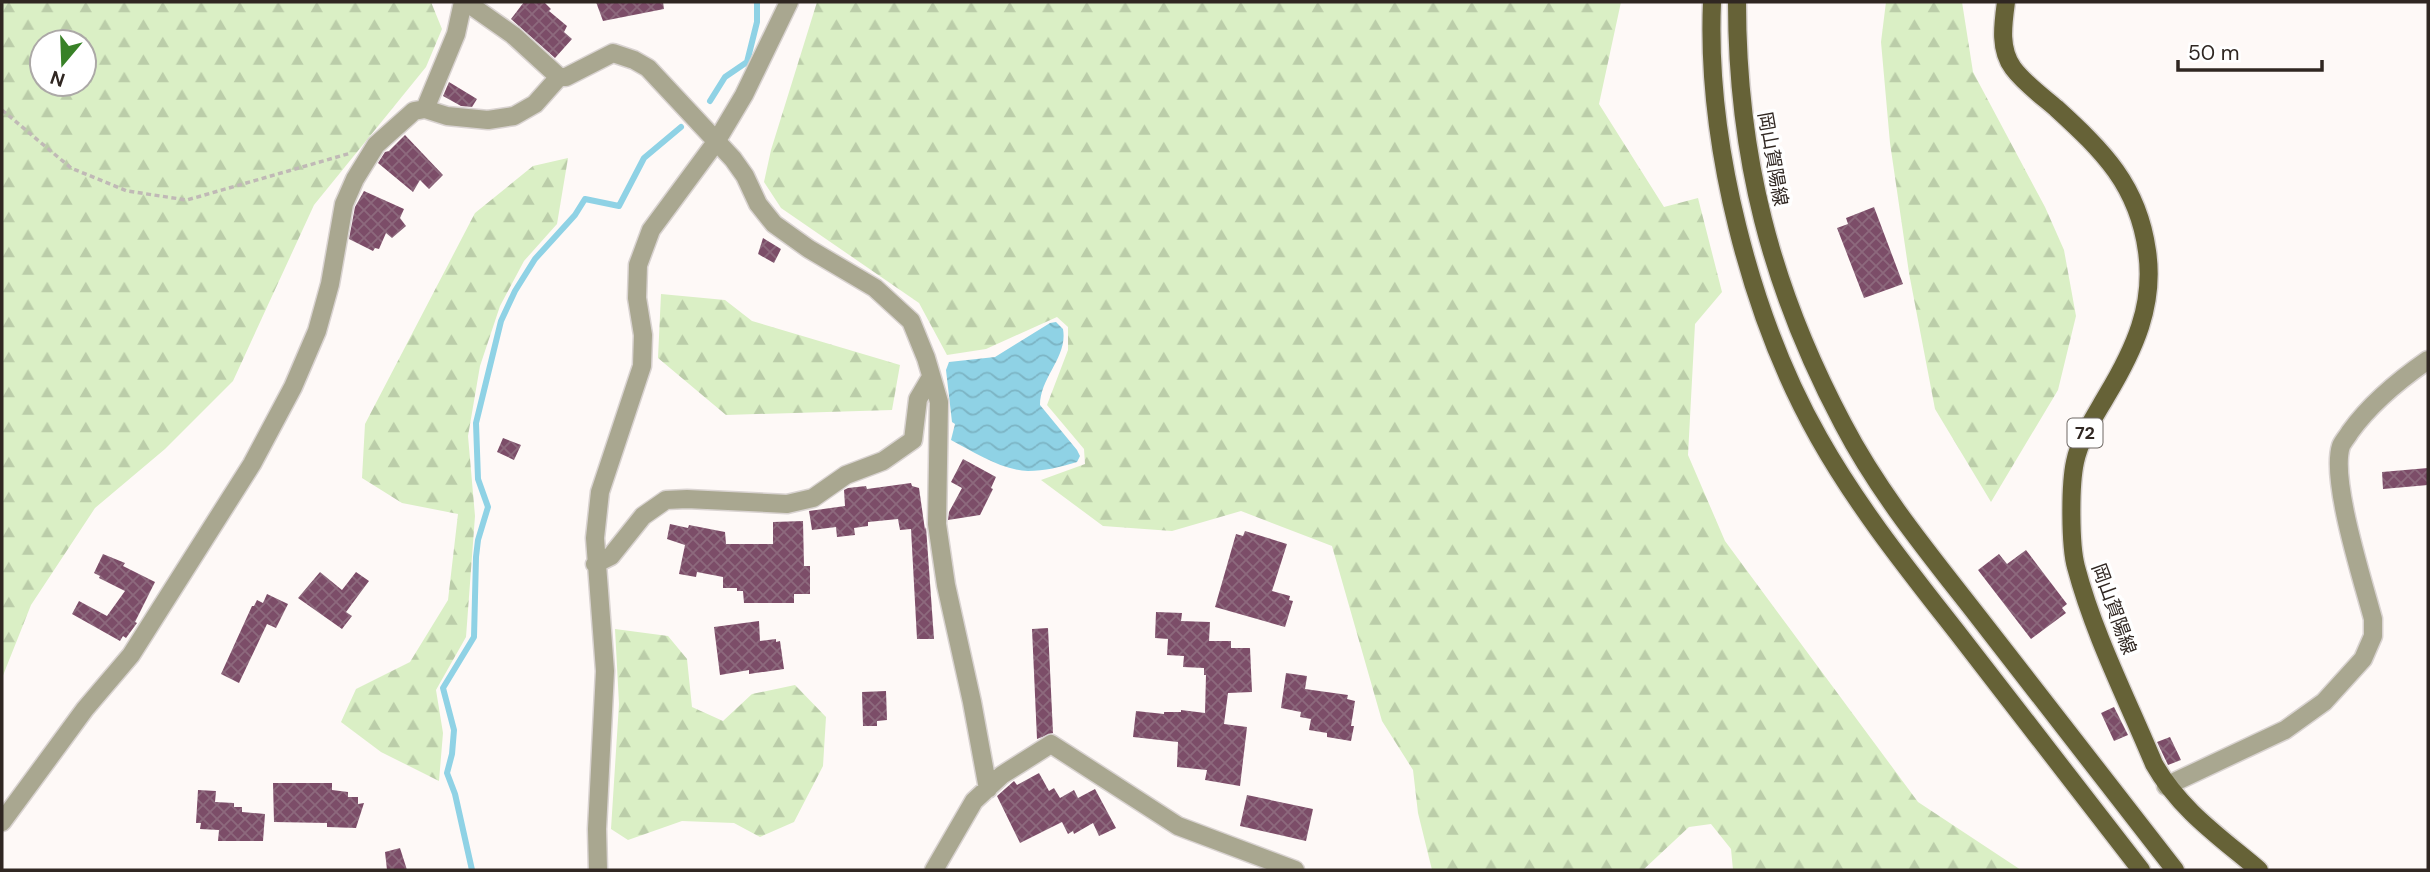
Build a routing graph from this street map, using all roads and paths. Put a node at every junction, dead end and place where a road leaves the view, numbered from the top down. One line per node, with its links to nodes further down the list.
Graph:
1 (465, 2): 6 (street); 7 (street)
2 (789, 2): 9 (street)
3 (1713, 2): 20 (main road)
4 (1737, 2): 21 (main road, 岡山賀陽線)
5 (2006, 2): 14 (main road, 岡山賀陽線 / 72)
6 (559, 77): 7 (street); 9 (street)
7 (425, 108): 10 (street)
8 (2, 110): 10 (path)
9 (716, 142): 12 (street); 13 (street)
10 (376, 145): 16 (street)
11 (2428, 360): 14 (street)
12 (931, 377): 13 (street); 15 (street)
13 (596, 564): 17 (street)
14 (2166, 786): 22 (main road, 岡山賀陽線 / 72)
15 (988, 789): 18 (street); 19 (street)
16 (2, 822)
17 (598, 870)
18 (934, 870)
19 (1295, 870)
20 (2141, 870)
21 (2175, 870)
22 (2259, 870)

